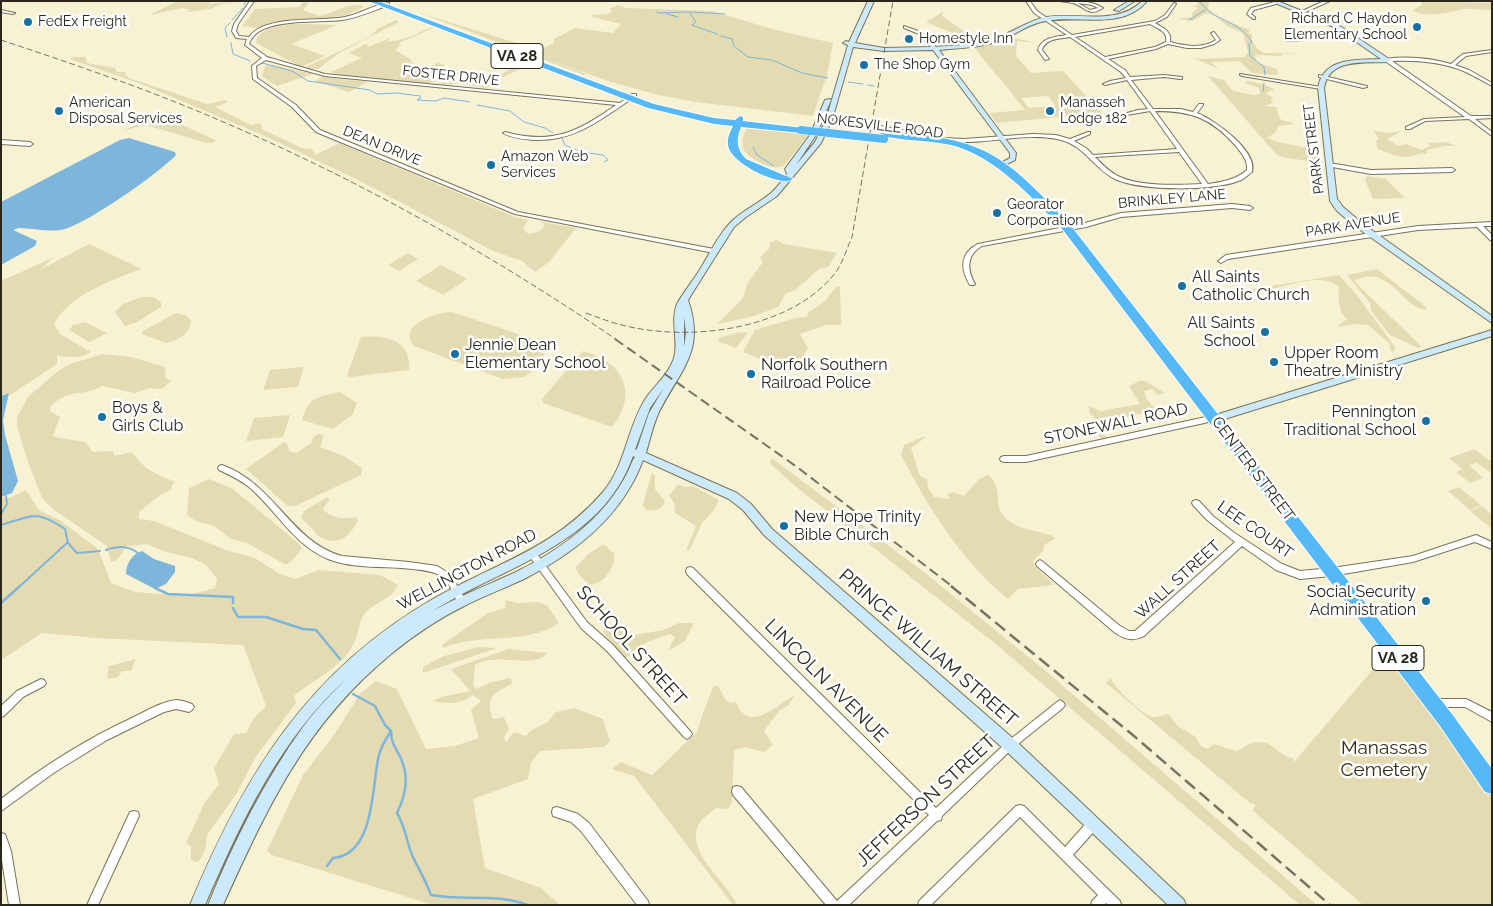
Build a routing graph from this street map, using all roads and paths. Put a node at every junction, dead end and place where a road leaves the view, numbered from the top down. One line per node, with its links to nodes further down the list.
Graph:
1 (252, 1): 25 (street)
2 (371, 1): 12 (highway, NOKESVILLE ROAD / VA 28)
3 (865, 1): 27 (street, WELLINGTON ROAD)
4 (871, 1): 27 (street, WELLINGTON ROAD)
5 (1028, 1): 17 (street)
6 (1062, 1): 10 (street)
7 (1133, 1): 17 (street)
8 (1145, 1): 19 (street)
9 (1328, 1): 16 (street)
10 (1074, 2): 10 (street)
11 (1273, 2): 16 (street); 18 (street)
12 (384, 4): 25 (street); 44 (highway, NOKESVILLE ROAD / VA 28)
13 (1174, 4): 20 (street)
14 (1, 11): 15 (street)
15 (13, 13)
16 (1300, 13): 24 (street)
17 (1039, 15): 19 (street); 29 (street)
18 (1254, 18)
19 (1045, 19): 23 (street); 29 (street)
20 (1151, 23): 23 (street); 28 (street)
21 (905, 27): 29 (street)
22 (1213, 33): 28 (street)
23 (1070, 35): 32 (street); 33 (street)
24 (1352, 36): 26 (street); 34 (street)
25 (249, 38): 31 (street)
26 (1288, 40)
27 (849, 43): 29 (street); 67 (street, WELLINGTON ROAD)
28 (1168, 43): 33 (street)
29 (934, 47): 58 (street)
30 (1492, 51): 35 (street)
31 (265, 58): 45 (street, FOSTER DRIVE); 75 (street, DEAN DRIVE)
32 (1047, 58)
33 (1105, 58): 39 (street)
34 (1387, 60): 35 (street); 37 (street); 51 (street)
35 (1452, 65): 41 (street)
36 (1242, 75): 43 (street)
37 (1321, 76): 42 (street); 43 (street, PARK STREET)
38 (1180, 78): 39 (street)
39 (1129, 79): 40 (street); 47 (street)
40 (1106, 84)
41 (1492, 84)
42 (1365, 86)
43 (1321, 88): 64 (street, PARK STREET)
44 (631, 97): 45 (street); 52 (highway, NOKESVILLE ROAD / VA 28)
45 (620, 104): 54 (street)
46 (1201, 105): 48 (street)
47 (1151, 110): 48 (street); 49 (street); 62 (street)
48 (1195, 113): 68 (street)
49 (1129, 114)
50 (1492, 117): 51 (street)
51 (1471, 118): 53 (street); 57 (street)
52 (742, 122): 55 (highway, NOKESVILLE ROAD / VA 28, bridge); 67 (highway)
53 (1408, 128)
54 (505, 133)
55 (884, 133): 58 (street); 65 (highway, NOKESVILLE ROAD / VA 28)
56 (1088, 133): 59 (street)
57 (1492, 134)
58 (1002, 138): 59 (street); 65 (street)
59 (1070, 140): 63 (street)
60 (1, 142): 61 (street)
61 (30, 144)
62 (1180, 150): 63 (street); 68 (street)
63 (1093, 156): 68 (street)
64 (1328, 165): 66 (street); 73 (street, PARK STREET)
65 (999, 166): 72 (highway, CENTER STREET / VA 28)
66 (1452, 170)
67 (789, 177): 75 (street, WELLINGTON ROAD)
68 (1206, 184)
69 (1250, 208): 72 (street, BRINKLEY LANE)
70 (1492, 224): 71 (street, PARK AVENUE)
71 (1479, 225): 73 (street, PARK AVENUE); 74 (street)
72 (1067, 228): 77 (street, BRINKLEY LANE); 80 (highway, CENTER STREET / VA 28)
73 (1372, 234): 76 (street, PARK AVENUE); 78 (street, PARK STREET)
74 (1492, 239)
75 (714, 251): 81 (street, WELLINGTON ROAD)
76 (1221, 261)
77 (972, 284)
78 (1492, 320)
79 (1492, 332): 80 (street, STONEWALL ROAD)
80 (1215, 418): 82 (street, STONEWALL ROAD); 90 (highway, CENTER STREET / VA 28)
81 (636, 453): 87 (street, WELLINGTON ROAD); 100 (street, PRINCE WILLIAM STREET)
82 (1004, 459)
83 (222, 468): 91 (street)
84 (1196, 503): 85 (street, LEE COURT)
85 (1242, 542): 88 (street, WALL STREET); 90 (street, LEE COURT)
86 (1492, 546): 90 (street, LEE COURT)
87 (537, 560): 91 (street, WELLINGTON ROAD); 99 (street, SCHOOL STREET)
88 (1040, 564)
89 (690, 571): 107 (street, LINCOLN AVENUE)
90 (1332, 572): 93 (highway, CENTER STREET / VA 28)
91 (459, 597): 114 (street, WELLINGTON ROAD); 115 (street, WELLINGTON ROAD)
92 (41, 682): 96 (street)
93 (1433, 703): 97 (street); 98 (highway, CENTER STREET / VA 28)
94 (1060, 704): 100 (street, JEFFERSON STREET)
95 (188, 707): 104 (street)
96 (1, 713)
97 (1492, 717)
98 (1446, 720): 101 (highway, VA 28); 102 (highway, CENTER STREET / VA 28)
99 (687, 734)
100 (1010, 745): 107 (street, JEFFERSON STREET); 108 (street, PRINCE WILLIAM STREET)
101 (1492, 776)
102 (1492, 785)
103 (736, 791): 117 (street)
104 (1, 806)
105 (557, 812): 116 (street)
106 (134, 816): 113 (street)
107 (937, 816): 118 (street, JEFFERSON STREET)
108 (1095, 823): 110 (street); 122 (street, PRINCE WILLIAM STREET)
109 (1, 838): 112 (street)
110 (1065, 855): 111 (street); 119 (street)
111 (1106, 895): 120 (street); 121 (street)
112 (15, 905)
113 (92, 905)
114 (197, 905)
115 (215, 905)
116 (644, 905)
117 (833, 905)
118 (841, 905)
119 (923, 905)
120 (1096, 905)
121 (1116, 905)
122 (1179, 905)

